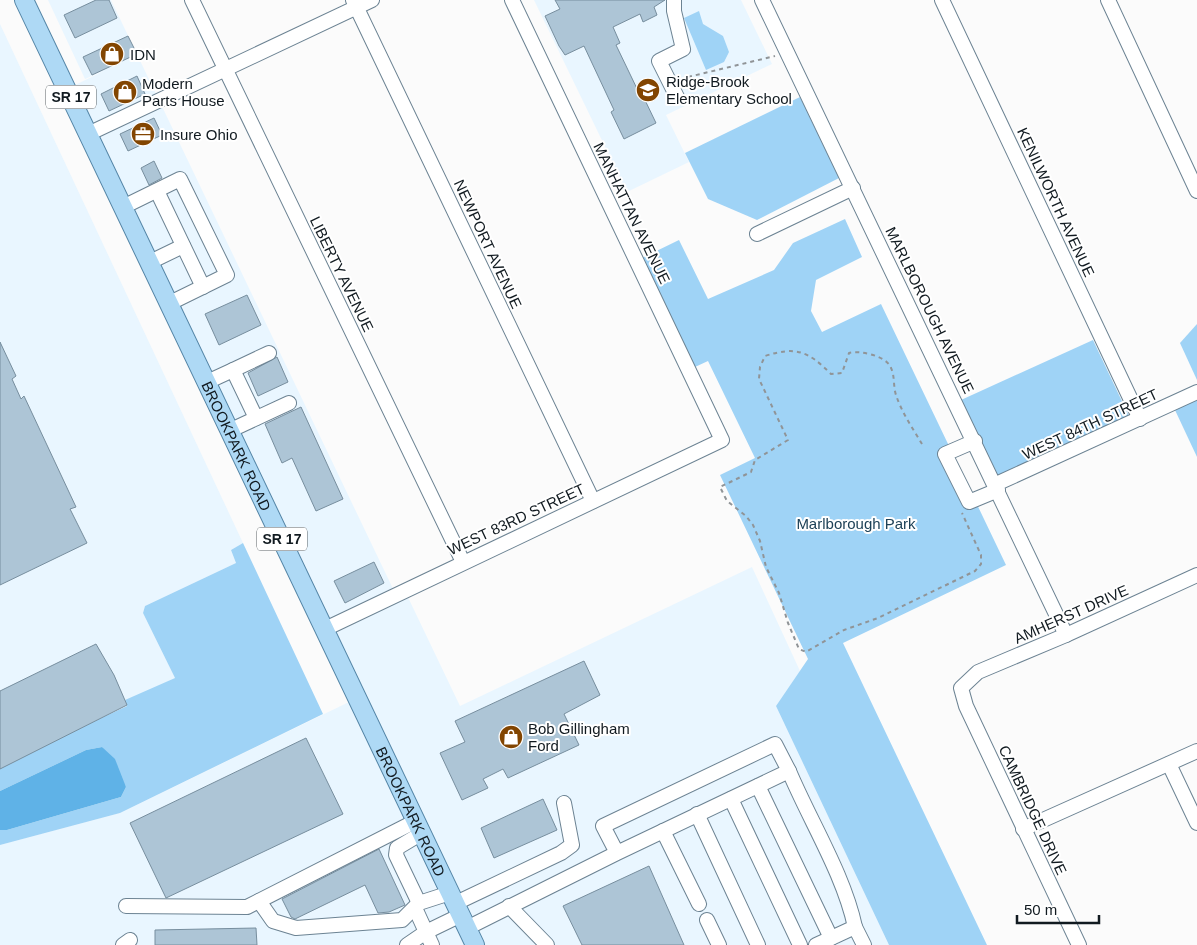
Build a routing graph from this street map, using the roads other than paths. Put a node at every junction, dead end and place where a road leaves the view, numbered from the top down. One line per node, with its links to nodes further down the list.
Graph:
1 (24, 0): 12 (main road, BROOKPARK ROAD / SR 17)
2 (192, 0): 10 (street, LIBERTY AVENUE)
3 (372, 0): 9 (street)
4 (512, 0): 30 (street, MANHATTAN AVENUE)
5 (674, 0): 11 (street)
6 (762, 0): 13 (street, MARLBOROUGH AVENUE)
7 (942, 0): 28 (street, KENILWORTH AVENUE)
8 (1108, 0): 15 (street)
9 (355, 4): 10 (street); 33 (street, NEWPORT AVENUE)
10 (226, 70): 12 (street); 34 (street, LIBERTY AVENUE)
11 (677, 97)
12 (88, 134): 16 (main road, BROOKPARK ROAD / SR 17)
13 (853, 188): 17 (street); 31 (street, MARLBOROUGH AVENUE)
14 (157, 190): 16 (street); 18 (street); 20 (street)
15 (1197, 191)
16 (123, 207): 19 (main road, BROOKPARK ROAD / SR 17)
17 (757, 234)
18 (183, 246): 19 (street); 20 (street)
19 (150, 262): 21 (main road, BROOKPARK ROAD / SR 17)
20 (203, 287): 21 (street)
21 (170, 303): 24 (main road, BROOKPARK ROAD / SR 17)
22 (270, 353): 23 (street)
23 (233, 370): 24 (street); 27 (street)
24 (207, 382): 29 (main road, BROOKPARK ROAD / SR 17)
25 (1197, 392): 28 (street, WEST 84TH STREET)
26 (289, 403): 27 (street)
27 (256, 418): 29 (street)
28 (1140, 419): 32 (street, WEST 84TH STREET)
29 (231, 430): 36 (main road, BROOKPARK ROAD / SR 17)
30 (722, 440): 33 (street, WEST 83RD STREET)
31 (975, 441): 32 (street, MARLBOROUGH AVENUE); 32 (street, WEST 84TH STREET)
32 (997, 487): 37 (street, MARLBOROUGH AVENUE)
33 (593, 502): 34 (street, WEST 83RD STREET)
34 (463, 562): 36 (street, WEST 83RD STREET)
35 (1197, 575): 37 (street, AMHERST DRIVE)
36 (325, 629): 47 (main road, BROOKPARK ROAD / SR 17)
37 (1066, 635): 38 (street, AMHERST DRIVE)
38 (961, 688): 48 (street, CAMBRIDGE DRIVE)
39 (1197, 751): 40 (street)
40 (1169, 764): 46 (street); 48 (street)
41 (789, 771): 42 (street); 50 (street); 58 (street)
42 (758, 786): 43 (street); 59 (street)
43 (731, 799): 45 (street); 66 (street)
44 (564, 803): 56 (street)
45 (697, 814): 49 (street); 65 (street)
46 (1197, 822)
47 (419, 827): 51 (street); 53 (street); 56 (main road, BROOKPARK ROAD / SR 17)
48 (1023, 829): 69 (street, CAMBRIDGE DRIVE)
49 (664, 830): 50 (street); 52 (street)
50 (617, 853): 55 (street)
51 (259, 901): 53 (street); 54 (street)
52 (699, 904)
53 (417, 905): 56 (street); 60 (street)
54 (126, 906)
55 (509, 906): 56 (street); 63 (street)
56 (458, 910): 60 (street); 62 (main road, BROOKPARK ROAD / SR 17)
57 (707, 920): 64 (street)
58 (855, 927): 59 (street); 68 (street)
59 (831, 938): 67 (street)
60 (429, 939): 61 (street)
61 (407, 945)
62 (475, 945)
63 (547, 945)
64 (719, 945)
65 (758, 945)
66 (800, 945)
67 (816, 945)
68 (864, 945)
69 (1078, 945)

